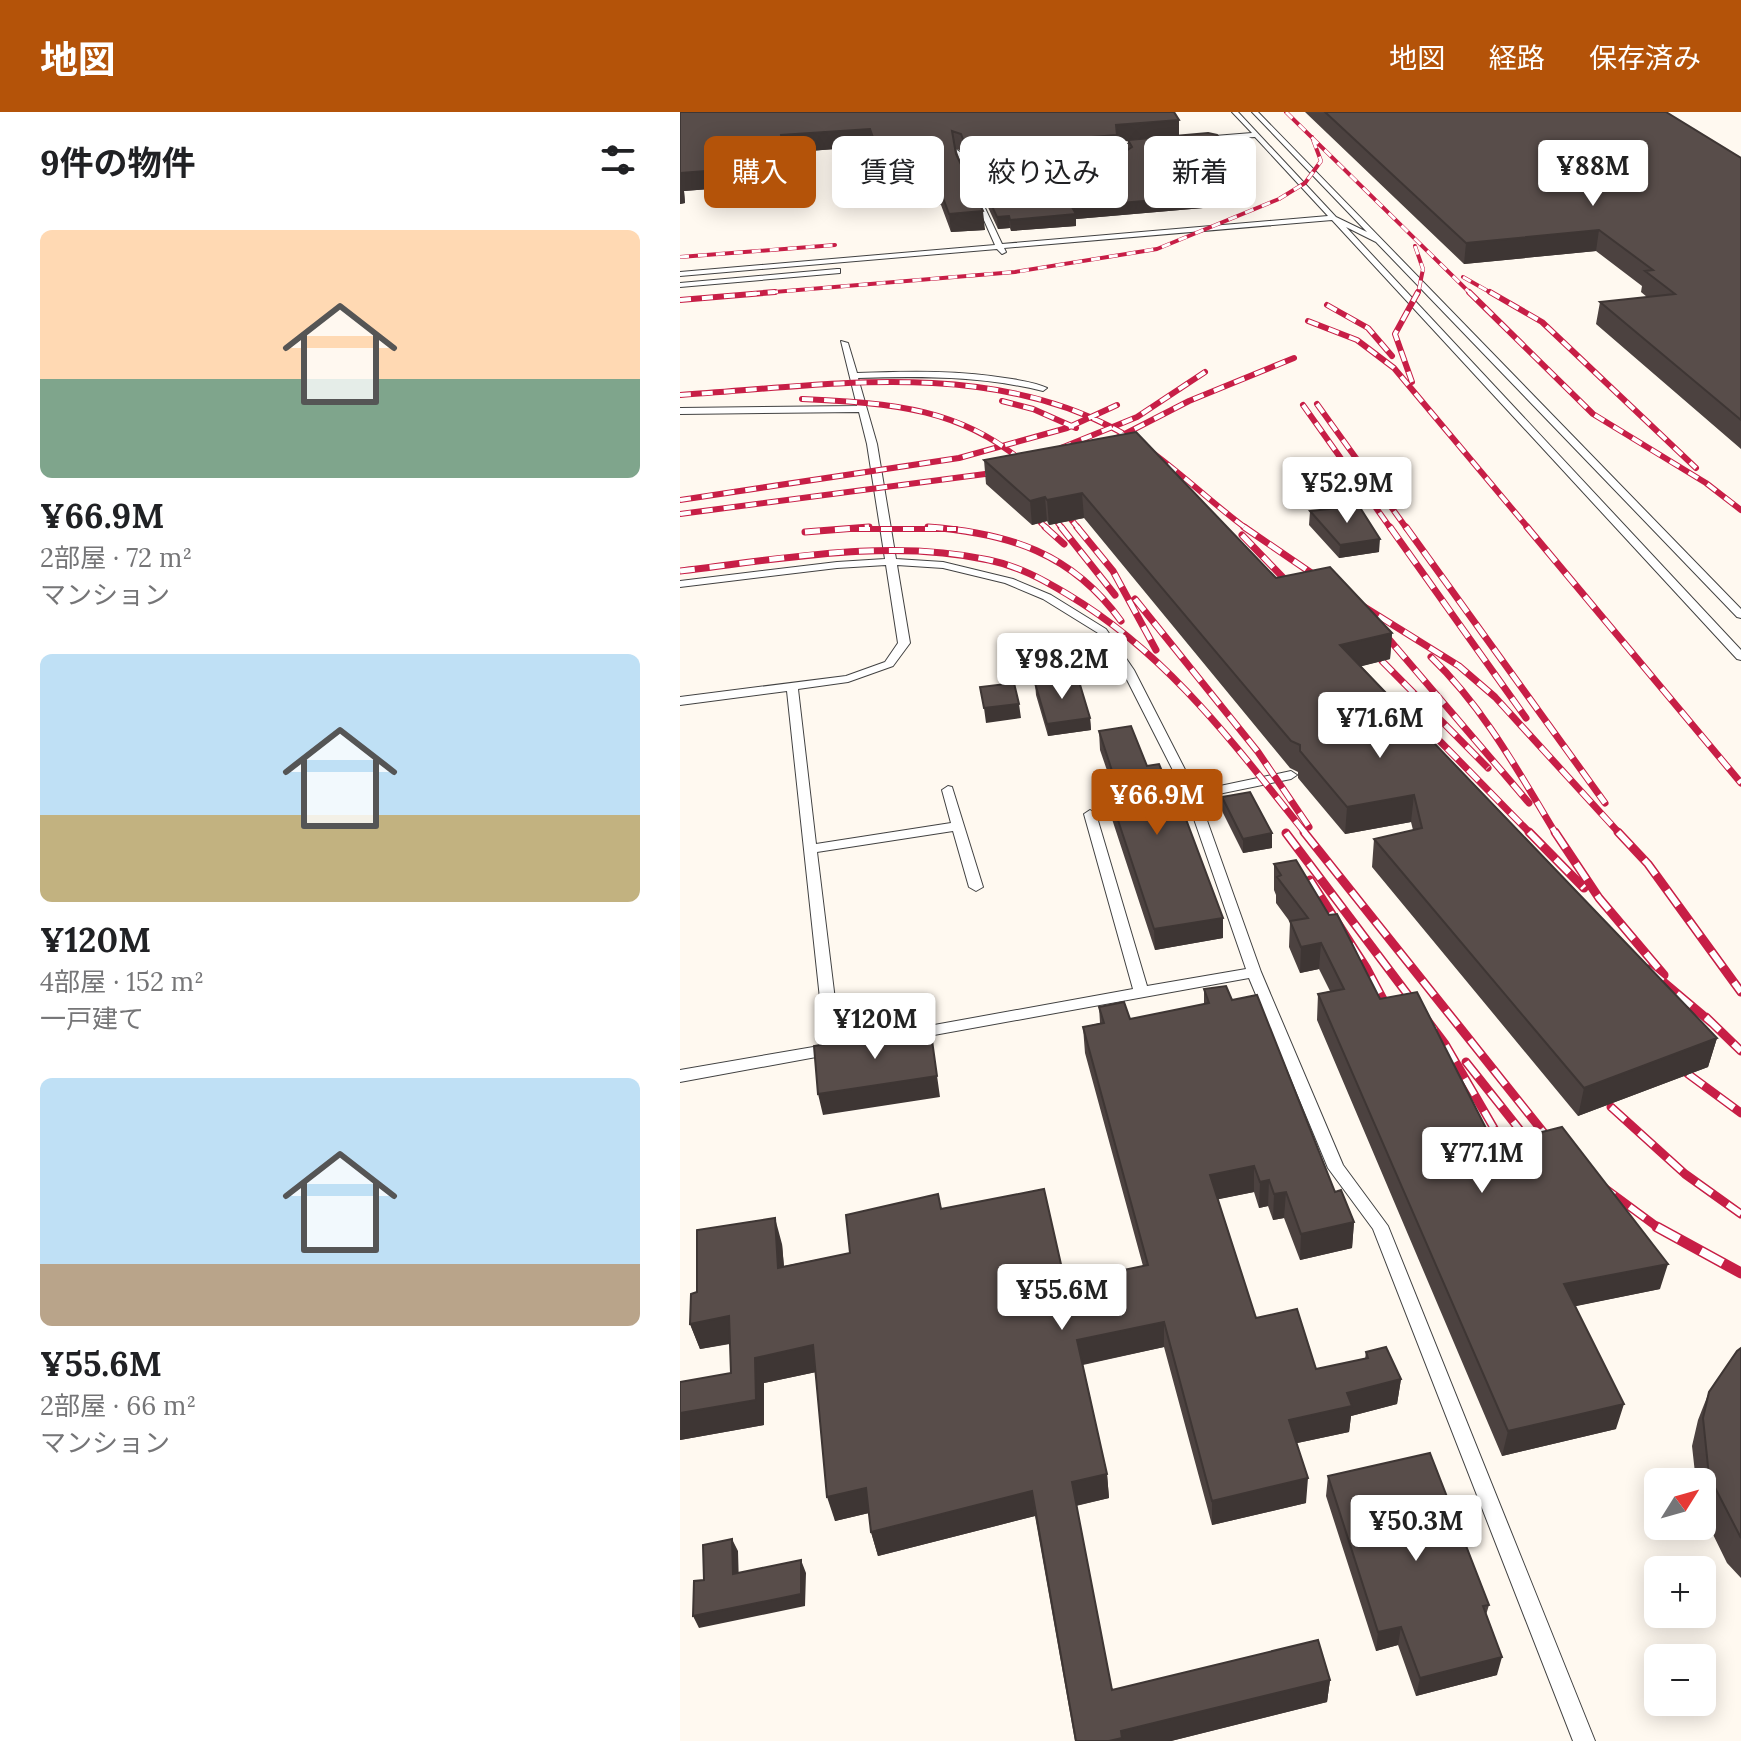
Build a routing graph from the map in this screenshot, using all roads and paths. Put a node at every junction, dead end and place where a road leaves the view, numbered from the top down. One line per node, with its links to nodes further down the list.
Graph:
1 (1235, 112): 3 (lane)
2 (1255, 112): 7 (lane)
3 (1256, 135): 4 (lane); 9 (lane)
4 (1244, 136)
5 (957, 152): 6 (lane)
6 (960, 160)
7 (1337, 197): 9 (lane); 10 (lane)
8 (981, 208): 11 (lane)
9 (1339, 221): 10 (lane); 11 (lane); 12 (lane); 23 (lane)
10 (1378, 240): 22 (lane)
11 (999, 247): 12 (lane); 13 (lane)
12 (1003, 256): 14 (lane)
13 (680, 274)
14 (680, 285)
15 (844, 343): 16 (lane)
16 (853, 376): 17 (lane); 18 (lane)
17 (1043, 388)
18 (862, 409): 19 (lane); 20 (lane)
19 (680, 411)
20 (891, 562): 21 (lane); 24 (lane); 28 (lane)
21 (680, 584)
22 (1741, 615)
23 (1741, 657)
24 (792, 686): 25 (lane); 31 (lane)
25 (680, 701)
26 (1291, 775): 28 (lane)
27 (948, 790): 30 (lane)
28 (1192, 796): 33 (lane)
29 (1090, 814): 34 (lane)
30 (959, 826): 31 (lane); 32 (lane)
31 (811, 849): 36 (lane)
32 (976, 887)
33 (1254, 972): 34 (lane); 37 (lane)
34 (1142, 993): 35 (lane)
35 (895, 1037)
36 (680, 1076)
37 (1584, 1741)

